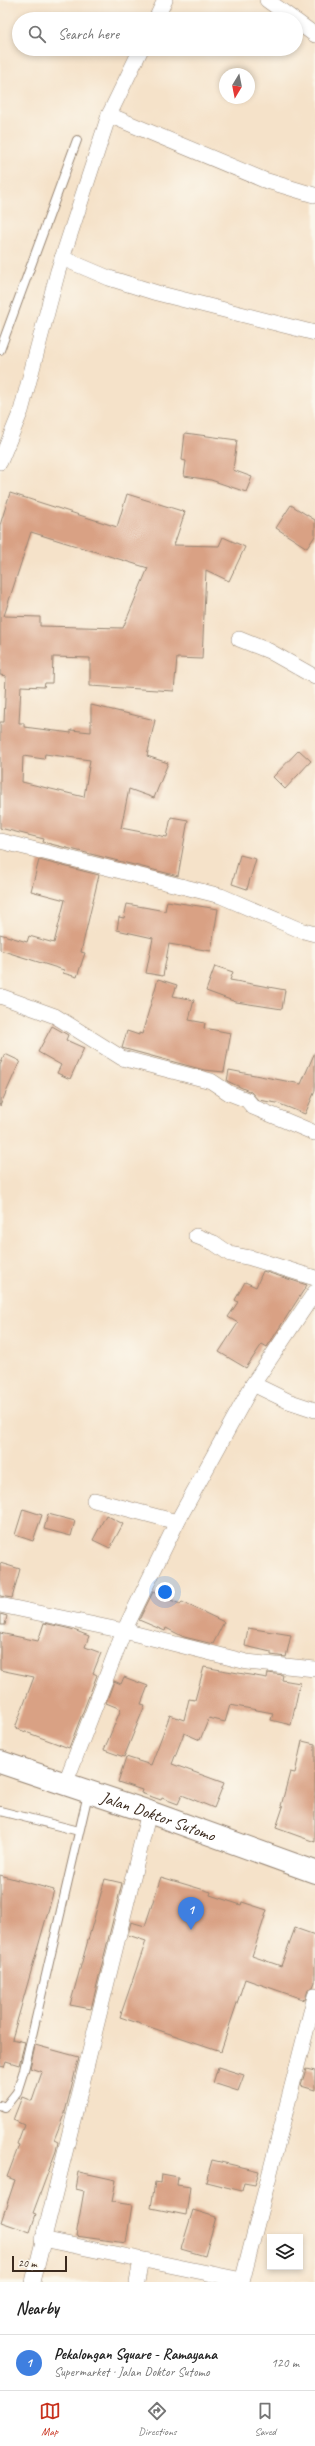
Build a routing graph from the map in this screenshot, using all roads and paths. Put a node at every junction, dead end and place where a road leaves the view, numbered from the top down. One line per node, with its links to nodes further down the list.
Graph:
1 (165, 0): 3 (street)
2 (267, 0): 4 (street)
3 (159, 12)
4 (283, 12)
5 (303, 26): 6 (street)
6 (315, 35)
7 (138, 56): 8 (street)
8 (109, 115): 10 (street); 11 (street)
9 (77, 140): 13 (lane)
10 (314, 195)
11 (62, 258): 12 (street); 14 (street)
12 (315, 333)
13 (0, 350)
14 (0, 462)
15 (239, 639): 16 (street)
16 (315, 677)
17 (0, 841): 18 (street)
18 (315, 934)
19 (0, 996): 20 (street)
20 (315, 1133)
21 (196, 1236): 22 (street)
22 (315, 1278)
23 (315, 1292): 24 (street)
24 (253, 1384): 25 (street); 27 (street)
25 (315, 1410)
26 (94, 1500): 27 (street)
27 (177, 1522): 29 (street)
28 (0, 1605): 29 (street)
29 (124, 1631): 30 (street); 32 (street)
30 (315, 1669)
31 (0, 1762): 32 (highway, Jalan Doktor Sutomo)
32 (65, 1784): 33 (highway, Jalan Doktor Sutomo)
33 (89, 1792): 35 (highway, Jalan Doktor Sutomo); 36 (lane)
34 (0, 1811): 36 (lane)
35 (149, 1812): 37 (highway, Jalan Doktor Sutomo); 41 (street)
36 (79, 1831): 39 (lane)
37 (315, 1872)
38 (315, 1996): 43 (street)
39 (3, 2106): 40 (lane)
40 (0, 2114)
41 (42, 2239): 42 (street); 44 (street)
42 (141, 2260): 43 (street); 45 (street)
43 (242, 2281)
44 (33, 2282)
45 (137, 2282)

